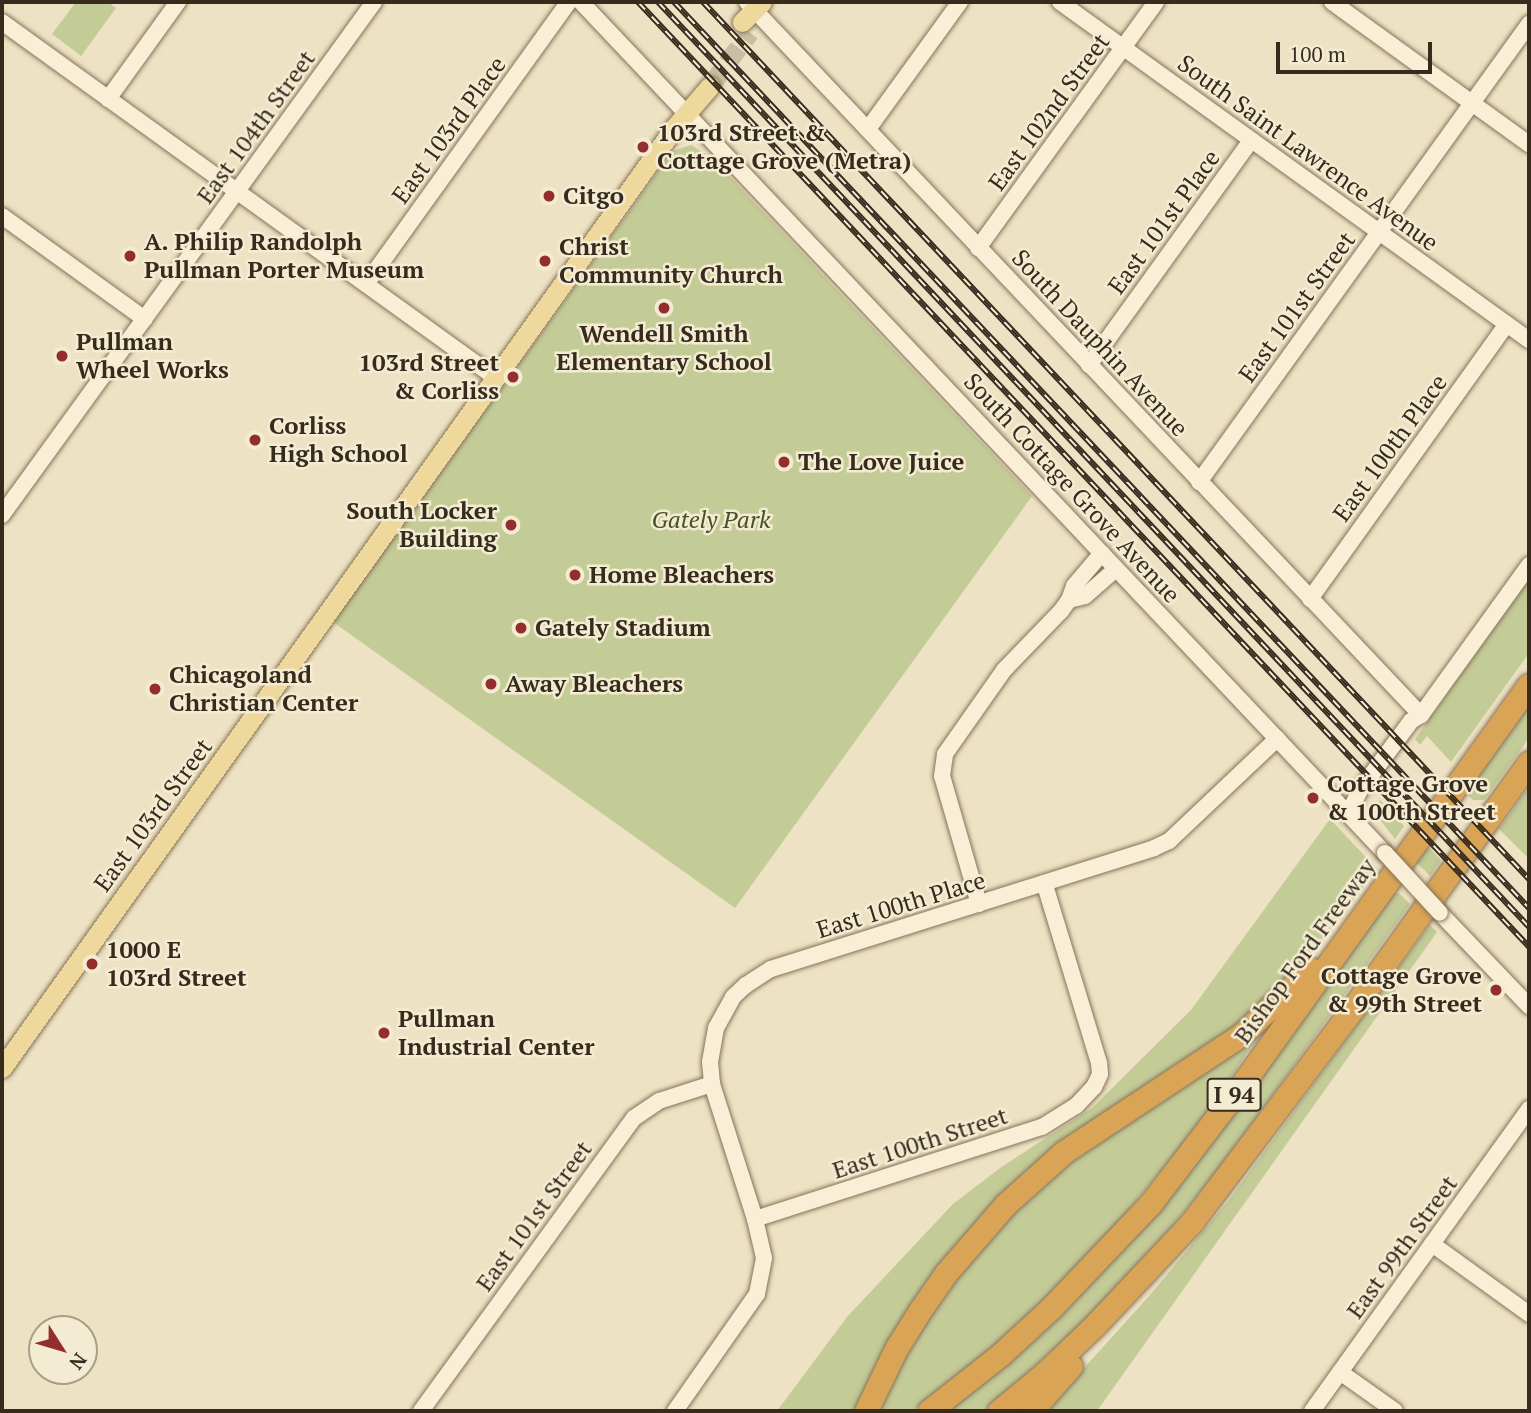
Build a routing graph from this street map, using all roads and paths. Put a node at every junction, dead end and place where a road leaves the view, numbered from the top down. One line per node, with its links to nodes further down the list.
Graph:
1 (178, 2): 14 (street)
2 (374, 2): 20 (street, East 104th Street)
3 (569, 2): 24 (street, East 103rd Place)
4 (581, 2): 16 (street, South Cottage Grove Avenue)
5 (960, 2): 17 (street)
6 (1060, 2): 12 (street, South Saint Lawrence Avenue)
7 (1156, 2): 12 (street, East 102nd Street)
8 (1332, 2): 15 (street)
9 (751, 14): 17 (street, South Dauphin Avenue)
10 (2, 22): 14 (street)
11 (1529, 24): 15 (street, East 101st Street)
12 (1123, 47): 18 (street, South Saint Lawrence Avenue); 23 (street, East 102nd Street)
13 (706, 81): 16 (main road, East 103rd Street)
14 (108, 99): 20 (street)
15 (1472, 103): 19 (street); 22 (street, East 101st Street)
16 (686, 112): 29 (main road, East 103rd Street); 32 (street, South Cottage Grove Avenue)
17 (868, 129): 23 (street, South Dauphin Avenue)
18 (1251, 140): 22 (street, South Saint Lawrence Avenue); 28 (street, East 101st Place)
19 (1529, 144)
20 (238, 191): 24 (street); 25 (street, East 104th Street)
21 (2, 216): 25 (street)
22 (1379, 232): 26 (street, South Saint Lawrence Avenue); 30 (street, East 101st Street)
23 (978, 248): 28 (street, South Dauphin Avenue)
24 (366, 284): 29 (street)
25 (145, 319): 31 (street, East 104th Street)
26 (1507, 324): 27 (street, South Saint Lawrence Avenue); 35 (street, East 100th Place)
27 (1529, 340)
28 (1089, 365): 30 (street, South Dauphin Avenue)
29 (496, 378): 46 (main road, East 103rd Street)
30 (1199, 482): 35 (street, South Dauphin Avenue)
31 (2, 516)
32 (1102, 553): 34 (street, South Cottage Grove Avenue); 36 (street)
33 (1529, 565): 38 (street)
34 (1116, 569): 36 (street); 40 (street, South Cottage Grove Avenue)
35 (1310, 599): 38 (street, South Dauphin Avenue)
36 (1069, 600): 44 (street)
37 (1529, 685): 39 (highway, Bishop Ford Freeway / I 94)
38 (1420, 715): 42 (street)
39 (1491, 737): 56 (highway); 57 (highway, Bishop Ford Freeway / I 94)
40 (1277, 738): 42 (street, South Cottage Grove Avenue); 43 (street, East 100th Place)
41 (1529, 762): 50 (highway, I 94)
42 (1348, 814): 45 (street, South Cottage Grove Avenue, bridge)
43 (1045, 885): 44 (street, East 100th Place); 49 (street, East 100th Street)
44 (979, 904): 47 (street, East 100th Place)
45 (1529, 1006)
46 (2, 1068)
47 (712, 1084): 49 (street, East 100th Place); 54 (street, East 101st Street)
48 (1529, 1109): 51 (street, East 99th Street)
49 (755, 1219): 55 (street)
50 (1192, 1222): 58 (highway, I 94); 59 (highway)
51 (1433, 1244): 52 (street); 53 (street, East 99th Street)
52 (1529, 1314)
53 (1340, 1372): 60 (street, East 99th Street); 61 (street)
54 (421, 1411)
55 (675, 1411)
56 (866, 1411)
57 (929, 1411)
58 (999, 1411)
59 (1031, 1411)
60 (1312, 1411)
61 (1395, 1411)

